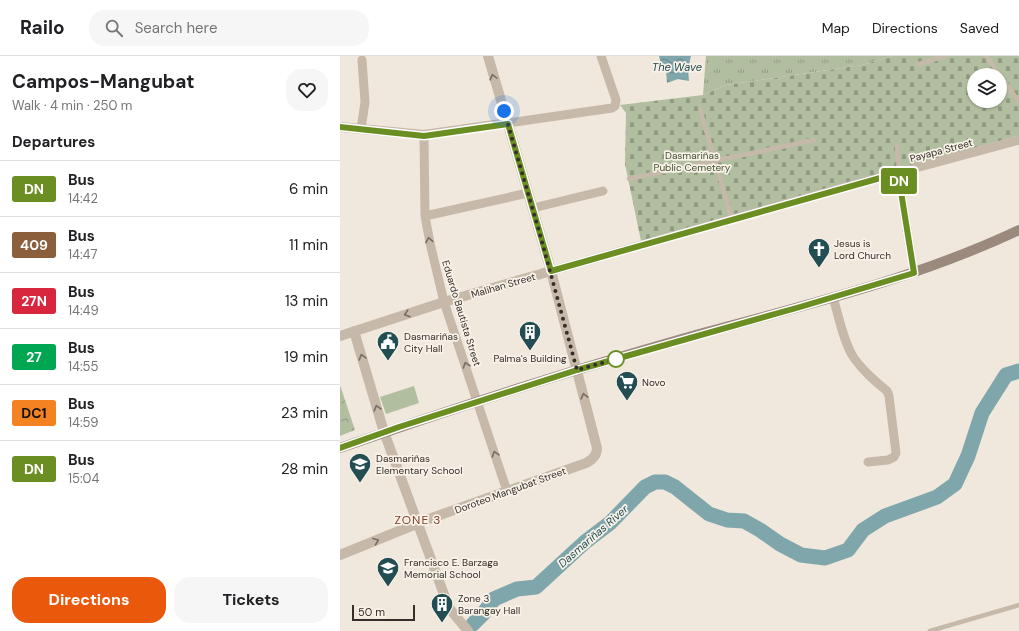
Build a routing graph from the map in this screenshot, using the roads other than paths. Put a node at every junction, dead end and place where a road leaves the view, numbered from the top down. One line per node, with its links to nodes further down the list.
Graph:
1 (488, 56): 11 (street, one-way to 1)
2 (601, 56): 11 (street)
3 (945, 56): 6 (lane)
4 (986, 56): 7 (lane)
5 (362, 60): 13 (street)
6 (919, 64)
7 (995, 68)
8 (1007, 85): 9 (lane)
9 (1019, 102)
10 (700, 109): 18 (lane)
11 (508, 124): 14 (street); 22 (street)
12 (340, 127): 13 (street)
13 (361, 129): 14 (street)
14 (424, 136): 24 (street, Eduardo Bautista Street)
15 (814, 140): 18 (lane)
16 (1018, 140): 19 (street, Payapa Street)
17 (897, 146): 19 (lane)
18 (715, 162): 20 (lane); 25 (lane)
19 (898, 173): 25 (street, Malihan Street); 28 (street)
20 (629, 179)
21 (603, 191): 23 (street)
22 (528, 193): 23 (street); 24 (street)
23 (533, 208): 27 (street)
24 (425, 216): 30 (street, Eduardo Bautista Street, one-way to 24)
25 (732, 220): 27 (street, Malihan Street)
26 (1019, 230): 28 (main road)
27 (551, 271): 30 (street, Malihan Street); 33 (street)
28 (914, 273): 29 (main road)
29 (833, 297): 33 (main road); 37 (street)
30 (444, 302): 31 (street, Malihan Street, one-way to 31); 34 (street, Eduardo Bautista Street, one-way to 30)
31 (354, 331): 32 (street, Malihan Street); 35 (street, one-way to 31)
32 (340, 336)
33 (577, 370): 34 (main road); 38 (street, Doroteo Mangubat Street, one-way to 33)
34 (478, 402): 35 (main road); 38 (street, Eduardo Bautista Street, one-way to 34)
35 (384, 432): 36 (main road); 39 (street)
36 (340, 448)
37 (868, 462)
38 (507, 491): 39 (street, Doroteo Mangubat Street)
39 (417, 524): 40 (street, Doroteo Mangubat Street, one-way to 39); 42 (street)
40 (340, 555)
41 (1019, 605): 43 (lane)
42 (468, 631)
43 (930, 631)

